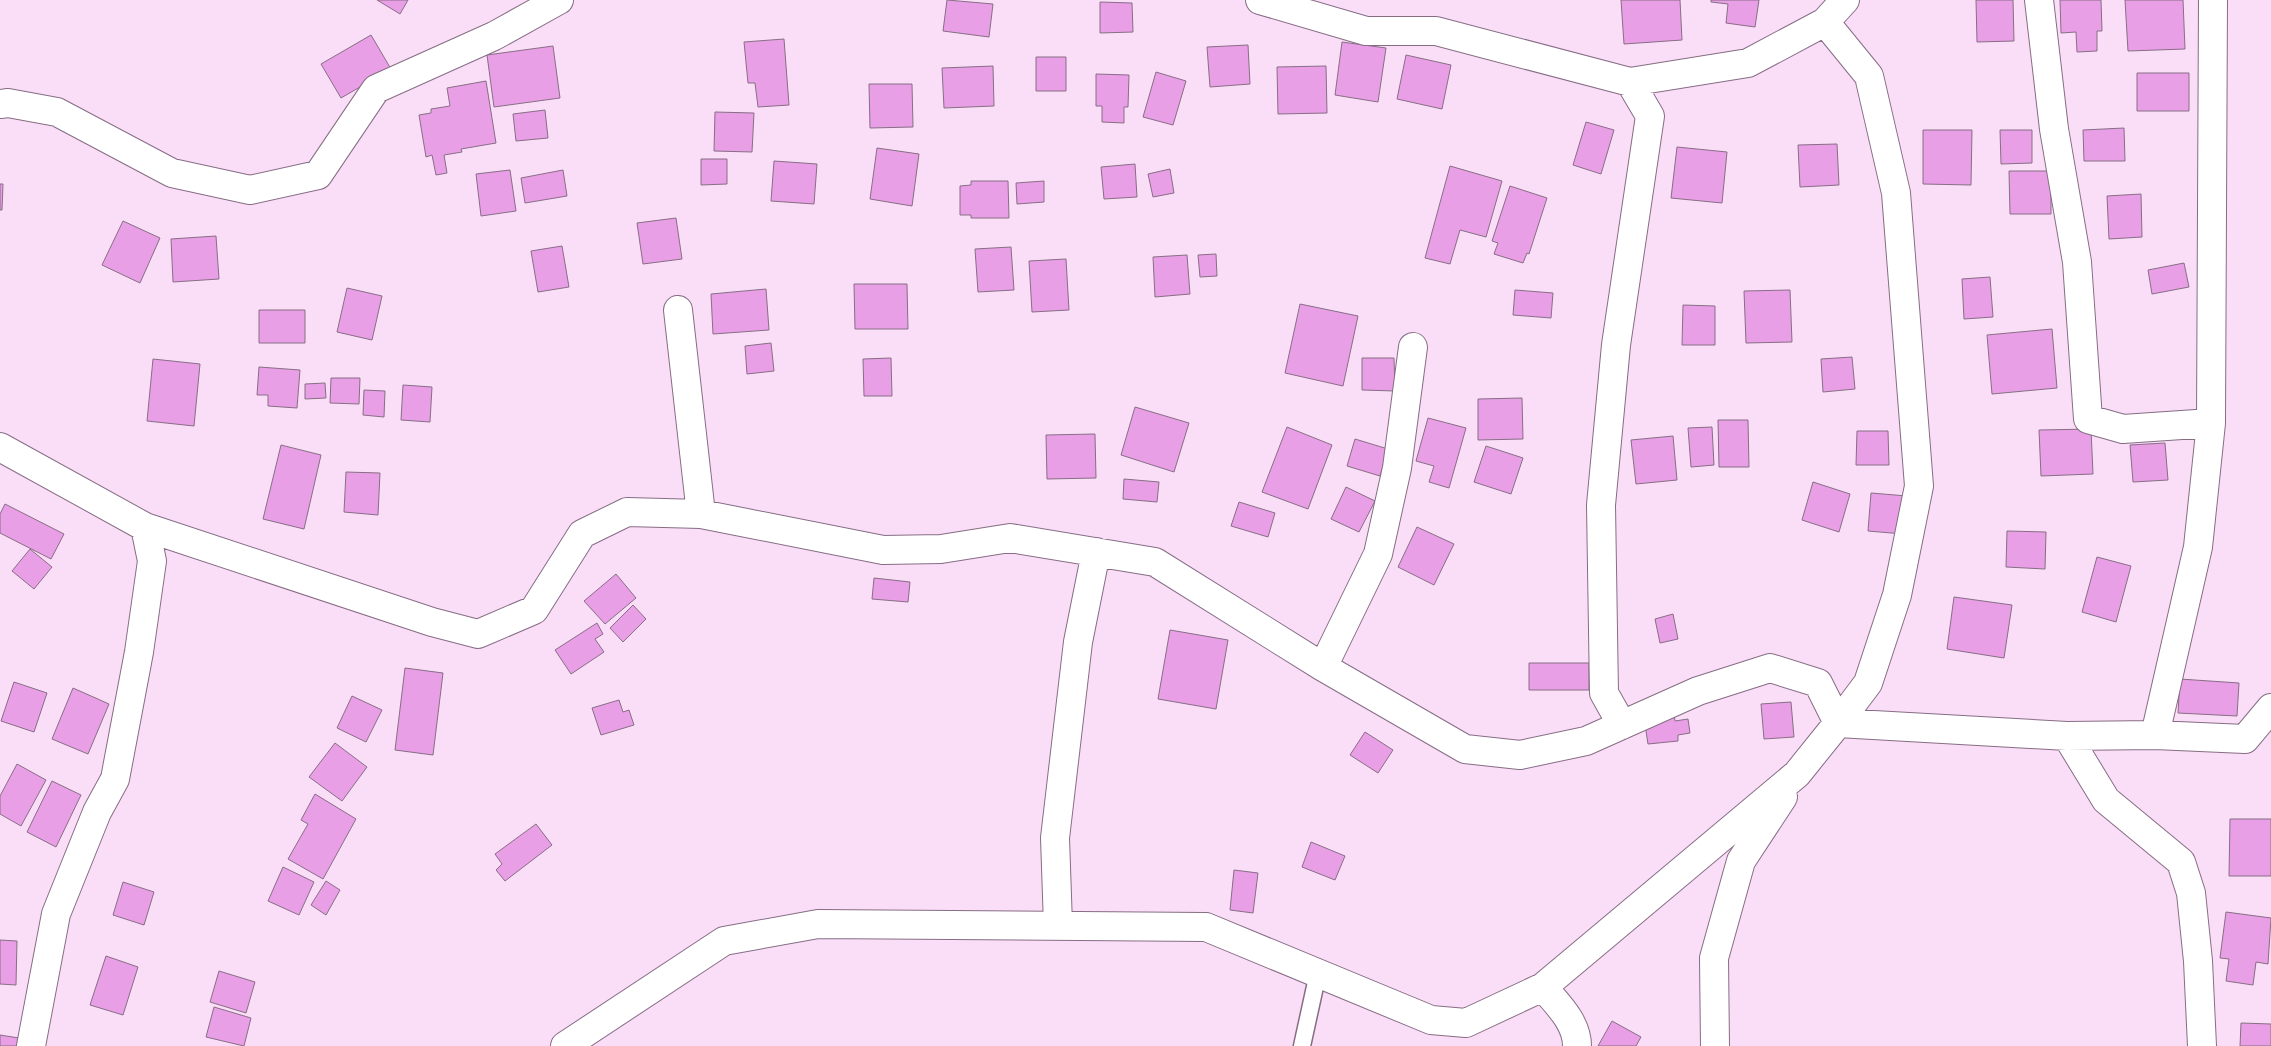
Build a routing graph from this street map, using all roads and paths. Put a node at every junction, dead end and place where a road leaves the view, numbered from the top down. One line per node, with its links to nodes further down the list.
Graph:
1 (559, 0): 8 (street)
2 (1260, 0): 7 (street)
3 (1845, 0): 6 (street)
4 (2039, 0): 11 (street)
5 (2213, 0): 11 (street)
6 (1825, 22): 7 (street); 18 (street)
7 (1630, 82): 19 (street)
8 (0, 104)
9 (678, 310): 13 (street)
10 (1412, 347): 16 (street)
11 (2211, 423): 20 (street)
12 (0, 447): 14 (street)
13 (701, 514): 14 (street); 15 (street)
14 (145, 527): 28 (street)
15 (1096, 552): 16 (street); 24 (street)
16 (1323, 667): 19 (street)
17 (2271, 708): 22 (street)
18 (1838, 723): 19 (street); 21 (street); 23 (street)
19 (1622, 725)
20 (2156, 735): 21 (street); 22 (street)
21 (2067, 736): 33 (street)
22 (2258, 740)
23 (1798, 774): 26 (street); 32 (street)
24 (1058, 925): 25 (street); 29 (street)
25 (1318, 973): 27 (street); 30 (lane)
26 (1543, 987): 27 (street); 31 (street)
27 (1463, 1034)
28 (32, 1046)
29 (565, 1046)
30 (1302, 1046)
31 (1577, 1046)
32 (1715, 1046)
33 (2202, 1046)

